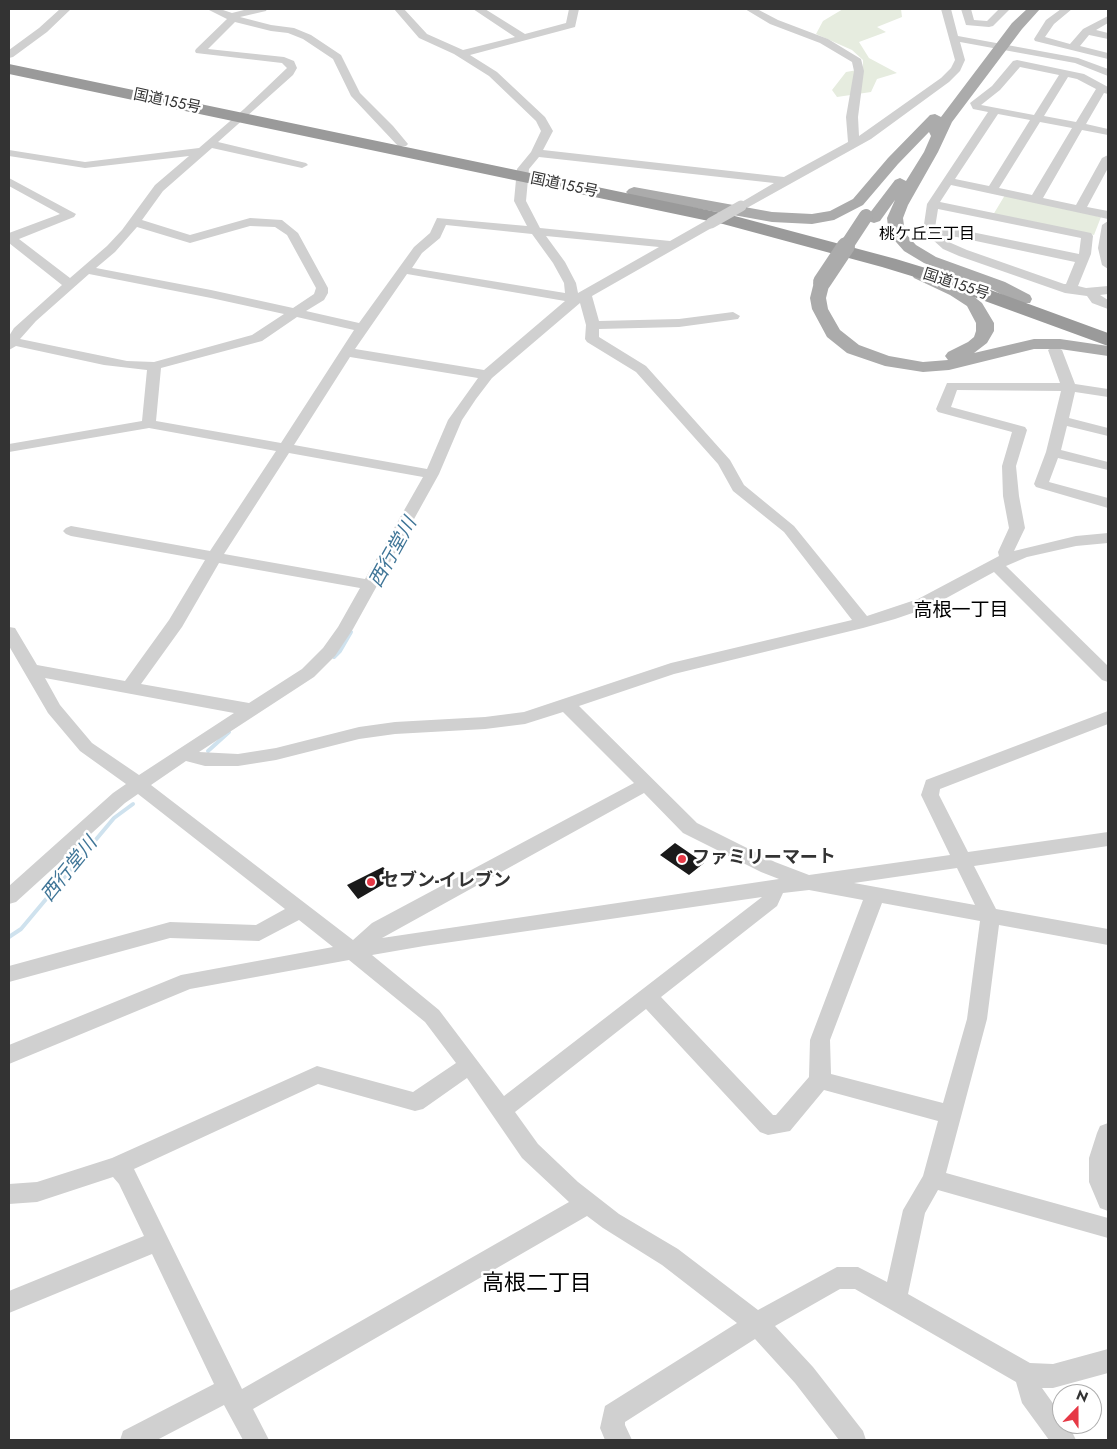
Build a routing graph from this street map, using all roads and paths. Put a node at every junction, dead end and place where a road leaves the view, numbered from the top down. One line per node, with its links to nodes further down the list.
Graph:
1 (66, 9): 23 (street)
2 (212, 9): 14 (street)
3 (262, 9): 14 (street)
4 (399, 9): 22 (street)
5 (478, 9): 18 (street)
6 (574, 9): 18 (street)
7 (750, 9): 36 (street)
8 (946, 9): 19 (street)
9 (966, 9): 10 (street)
10 (1005, 9)
11 (1022, 9): 20 (main road)
12 (1034, 9): 20 (main road)
13 (1067, 9): 21 (street)
14 (234, 18): 31 (street); 37 (street)
15 (1108, 19): 16 (street)
16 (1087, 30): 17 (street); 21 (street)
17 (1108, 36)
18 (523, 37): 22 (street)
19 (954, 38): 20 (street); 36 (street)
20 (997, 45): 28 (street); 33 (main road)
21 (1074, 46): 24 (street)
22 (461, 54): 40 (street)
23 (9, 55)
24 (1108, 56)
25 (9, 63): 31 (highway, 国道155号)
26 (9, 69): 31 (highway, 国道155号)
27 (1066, 72): 29 (street); 30 (street); 32 (street)
28 (1108, 73)
29 (1105, 89): 34 (street)
30 (995, 110): 32 (street); 46 (street)
31 (244, 115): 37 (highway, 国道155号); 38 (street); 43 (highway, 国道155号)
32 (1037, 118): 34 (street); 48 (street)
33 (940, 120): 49 (main road); 65 (main road); 71 (main road)
34 (1078, 126): 35 (street); 50 (street)
35 (1108, 132)
36 (854, 142): 45 (street)
37 (402, 144): 43 (highway, 国道155号)
38 (205, 147): 39 (street); 42 (street); 54 (street)
39 (9, 153)
40 (536, 153): 43 (street); 45 (street)
41 (1108, 158): 52 (street)
42 (302, 165)
43 (522, 173): 49 (highway, 国道155号); 56 (street); 61 (highway, 国道155号)
44 (9, 181): 58 (street)
45 (786, 181): 47 (street); 59 (street, bridge)
46 (948, 181): 48 (street); 51 (street)
47 (805, 183)
48 (992, 190): 50 (street)
49 (634, 192): 71 (highway, 国道155号)
50 (1036, 200): 52 (street)
51 (934, 204): 57 (street); 60 (street)
52 (1080, 209): 53 (street)
53 (1108, 215)
54 (135, 222): 63 (street); 73 (street)
55 (1108, 226): 62 (street)
56 (536, 230): 59 (street); 64 (street); 70 (street)
57 (929, 231): 60 (street); 67 (street)
58 (9, 237): 66 (street)
59 (673, 245): 70 (street)
60 (1083, 260): 67 (street)
61 (889, 263): 65 (main road); 79 (highway, 国道155号)
62 (1108, 265)
63 (86, 270): 66 (street); 73 (street)
64 (403, 270): 70 (street); 76 (street)
65 (826, 283): 81 (main road)
66 (69, 284): 78 (street)
67 (1070, 290): 69 (street)
68 (1108, 290): 69 (street)
69 (1090, 292): 72 (street)
70 (576, 298): 75 (street); 84 (street)
71 (1024, 299): 77 (highway, 国道155号)
72 (1108, 305)
73 (295, 313): 76 (street); 83 (street)
74 (733, 316): 75 (street)
75 (592, 325): 101 (street)
76 (362, 328): 82 (street)
77 (1108, 331)
78 (12, 338): 83 (street)
79 (1108, 340)
80 (1054, 350): 85 (street)
81 (1108, 351)
82 (347, 352): 84 (street); 91 (street)
83 (154, 366): 88 (street)
84 (487, 376): 94 (street)
85 (1069, 387): 86 (street); 87 (street); 99 (street)
86 (1108, 393)
87 (1061, 420): 89 (street); 92 (street)
88 (149, 424): 90 (street); 91 (street)
89 (1108, 432)
90 (9, 448)
91 (285, 448): 94 (street); 98 (street)
92 (1053, 452): 93 (street); 95 (street)
93 (1108, 466)
94 (432, 474): 100 (street)
95 (1108, 503)
96 (71, 531): 98 (street)
97 (1108, 538): 99 (street)
98 (216, 556): 100 (street); 105 (street)
99 (1002, 562): 101 (street); 104 (street)
100 (370, 586): 107 (street)
101 (863, 623): 106 (street)
102 (9, 632): 103 (street)
103 (30, 670): 105 (street); 110 (street)
104 (1108, 676)
105 (130, 687): 107 (street)
106 (567, 705): 109 (street); 111 (street)
107 (252, 710): 109 (street)
108 (1108, 717): 113 (street)
109 (194, 757): 110 (street)
110 (138, 784): 117 (street); 118 (street)
111 (646, 784): 114 (street); 121 (street)
112 (1108, 839): 113 (street)
113 (961, 859): 114 (street); 119 (street)
114 (807, 882): 115 (street); 116 (street)
115 (777, 886): 121 (street); 123 (street)
116 (875, 894): 119 (street); 126 (street)
117 (9, 897)
118 (300, 910): 121 (street); 122 (street)
119 (990, 916): 120 (street); 128 (street)
120 (1108, 937)
121 (353, 951): 124 (street); 125 (street)
122 (9, 974)
123 (648, 997): 126 (street); 127 (street)
124 (9, 1055)
125 (470, 1065): 127 (street); 130 (street)
126 (820, 1080): 128 (street)
127 (502, 1110): 134 (street)
128 (950, 1115): 131 (street)
129 (1108, 1133): 133 (street)
130 (117, 1166): 132 (street); 136 (street)
131 (933, 1179): 135 (street); 137 (street)
132 (9, 1194)
133 (1108, 1201)
134 (588, 1203): 139 (street); 142 (street)
135 (1108, 1228)
136 (158, 1241): 138 (street); 142 (street)
137 (895, 1299): 139 (street); 141 (street)
138 (9, 1302)
139 (757, 1324): 145 (street); 146 (street)
140 (1108, 1362): 141 (street)
141 (1027, 1375): 147 (street)
142 (233, 1397): 143 (street); 144 (street)
143 (132, 1440)
144 (257, 1440)
145 (620, 1440)
146 (854, 1440)
147 (1064, 1440)

